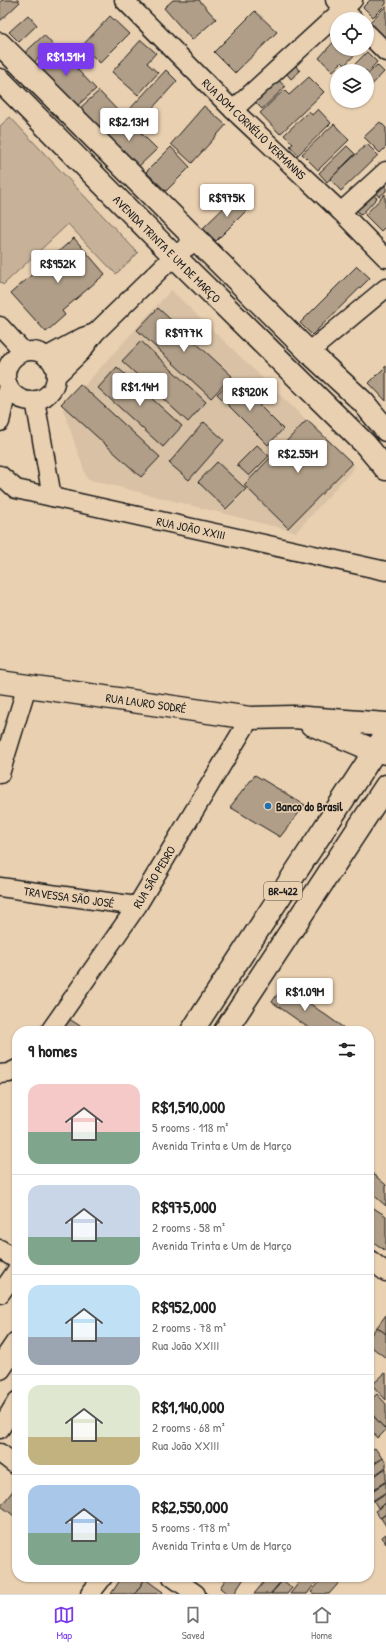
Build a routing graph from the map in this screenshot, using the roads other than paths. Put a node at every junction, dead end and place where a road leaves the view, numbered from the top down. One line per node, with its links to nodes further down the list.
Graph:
1 (124, 0): 7 (street, RUA DOM CORNÉLIO VERMANNS)
2 (346, 7): 7 (street)
3 (374, 39): 5 (street)
4 (0, 44): 10 (main road)
5 (386, 52)
6 (0, 80): 11 (main road, AVENIDA TRINTA E UM DE MARÇO)
7 (233, 110): 9 (street, RUA DOM CORNÉLIO VERMANNS)
8 (386, 171): 9 (street)
9 (341, 212): 12 (street, RUA DOM CORNÉLIO VERMANNS)
10 (197, 240): 11 (street); 17 (main road)
11 (174, 256): 15 (street); 24 (main road, AVENIDA TRINTA E UM DE MARÇO)
12 (386, 258)
13 (386, 288): 17 (street)
14 (0, 326): 16 (street)
15 (96, 333): 18 (street); 20 (street)
16 (24, 352): 18 (street); 19 (street)
17 (309, 352): 23 (main road)
18 (46, 357): 20 (street)
19 (5, 375): 21 (street); 22 (street)
20 (56, 376): 21 (street)
21 (35, 400): 26 (street)
22 (0, 422)
23 (386, 430)
24 (386, 469)
25 (0, 476): 26 (street, RUA JOÃO XXIII)
26 (52, 497): 27 (street, RUA JOÃO XXIII)
27 (386, 571)
28 (0, 682): 29 (main road, RUA LAURO SODRÉ / BR-422)
29 (27, 686): 31 (main road, RUA LAURO SODRÉ / BR-422); 34 (street)
30 (294, 717): 31 (main road, RUA LAURO SODRÉ / BR-422); 32 (main road, RUA LAURO SODRÉ / BR-422); 33 (main road, RUA LAURO SODRÉ / BR-422)
31 (250, 718): 37 (street, RUA SÃO PEDRO)
32 (386, 724)
33 (382, 746): 39 (main road, BR-422)
34 (0, 774)
35 (386, 786): 40 (main road, BR-422)
36 (0, 887): 37 (street, TRAVESSA SÃO JOSÉ)
37 (137, 906): 38 (street, RUA SÃO PEDRO)
38 (53, 1026)
39 (195, 1026)
40 (228, 1026)
41 (12, 1072): 42 (street)
42 (0, 1074)
43 (0, 1249): 44 (street)
44 (12, 1257)
45 (374, 1264): 46 (street)
46 (386, 1272)
47 (12, 1277): 48 (street)
48 (0, 1294)
49 (12, 1351): 50 (main road)
50 (0, 1368)
51 (12, 1409): 52 (street)
52 (0, 1429)
53 (0, 1453): 54 (street)
54 (12, 1462)
55 (99, 1582): 57 (street)
56 (179, 1582): 58 (street)
57 (90, 1594)
58 (196, 1594)

